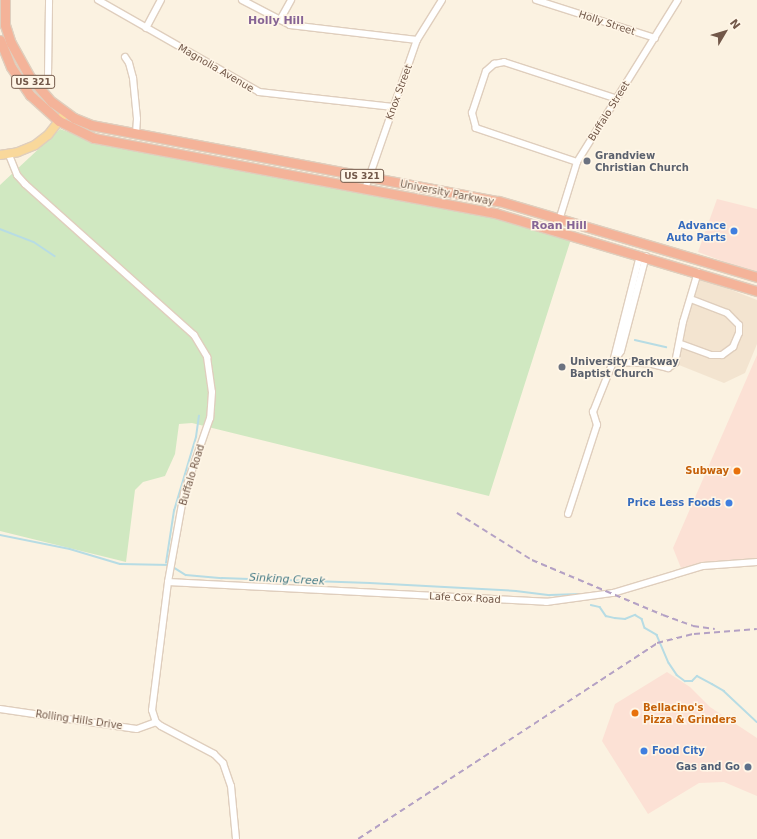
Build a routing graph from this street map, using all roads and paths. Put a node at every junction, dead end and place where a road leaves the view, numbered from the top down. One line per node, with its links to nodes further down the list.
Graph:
1 (5, 0): 11 (highway, University Parkway / US 321)
2 (49, 0): 17 (street)
3 (98, 0): 12 (street, Magnolia Avenue)
4 (162, 0): 12 (street)
5 (242, 0): 10 (street)
6 (291, 0): 10 (street)
7 (442, 0): 15 (street, Knox Street)
8 (536, 0): 13 (street, Holly Street)
9 (678, 0): 13 (street, Buffalo Street)
10 (280, 20): 15 (street)
11 (3, 25): 20 (highway, University Parkway / US 321)
12 (146, 28): 19 (street, Magnolia Avenue)
13 (655, 38): 18 (street, Buffalo Street)
14 (0, 40): 21 (highway, University Parkway / US 321)
15 (418, 40): 19 (street, Knox Street)
16 (125, 57): 22 (street)
17 (48, 76)
18 (617, 99): 26 (street, Buffalo Street); 26 (street)
19 (393, 107): 28 (street, Knox Street)
20 (66, 112): 21 (main road); 22 (highway, University Parkway / US 321)
21 (59, 121): 23 (main road); 27 (highway, University Parkway / US 321)
22 (136, 135): 24 (highway, University Parkway / US 321)
23 (9, 155): 25 (main road); 46 (street, Buffalo Road)
24 (253, 155): 27 (highway); 28 (highway, University Parkway / US 321)
25 (0, 156)
26 (577, 162): 32 (street, Buffalo Street)
27 (250, 168): 29 (highway, University Parkway / US 321)
28 (368, 177): 29 (street, Knox Street); 30 (highway, University Parkway / US 321)
29 (365, 189): 31 (highway, University Parkway / US 321)
30 (464, 194): 31 (highway); 32 (highway, University Parkway / US 321)
31 (461, 207): 33 (highway, University Parkway / US 321)
32 (560, 218): 33 (street, Buffalo Street); 34 (highway, University Parkway / US 321)
33 (556, 230): 35 (highway, University Parkway / US 321)
34 (624, 237): 35 (highway); 37 (highway, University Parkway / US 321)
35 (620, 249): 36 (highway, University Parkway / US 321)
36 (643, 256): 38 (highway, University Parkway / US 321); 43 (street)
37 (702, 260): 38 (highway); 39 (highway, University Parkway / US 321)
38 (698, 272): 40 (highway, University Parkway / US 321); 41 (street)
39 (757, 277)
40 (757, 291)
41 (690, 299): 42 (street); 42 (street)
42 (681, 344): 43 (street)
43 (613, 362): 44 (street)
44 (568, 514)
45 (757, 562): 46 (street, Lafe Cox Road)
46 (168, 582): 48 (street, Buffalo Road)
47 (0, 709): 48 (street, Rolling Hills Drive)
48 (156, 722): 49 (street)
49 (236, 839)

